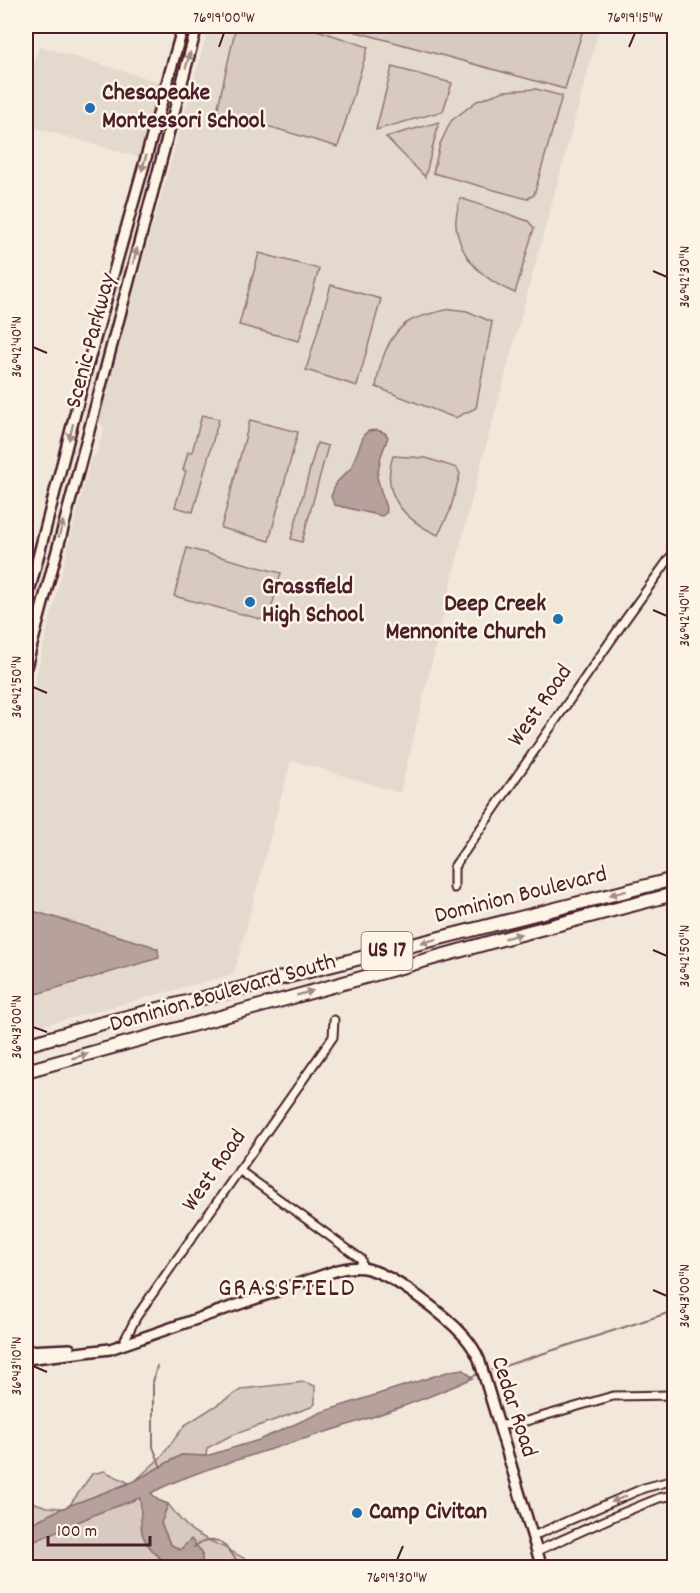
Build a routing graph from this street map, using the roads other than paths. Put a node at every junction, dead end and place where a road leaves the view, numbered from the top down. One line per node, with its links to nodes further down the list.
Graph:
1 (183, 26): 4 (street, Scenic Parkway, one-way to 4)
2 (197, 26): 5 (street, Scenic Parkway, one-way to 2)
3 (675, 552): 7 (street, West Road)
4 (26, 604)
5 (26, 666)
6 (675, 879): 9 (highway, Dominion Boulevard / US 17, one-way to 9)
7 (454, 888)
8 (675, 894): 10 (highway, Dominion Boulevard South / US 17, one-way to 8)
9 (243, 988): 10 (highway); 12 (highway, Dominion Boulevard / US 17)
10 (248, 1009): 16 (highway, Dominion Boulevard South / US 17, one-way to 10)
11 (334, 1020): 17 (street, West Road)
12 (99, 1024): 13 (highway, Dominion Boulevard South / US 17)
13 (76, 1030): 14 (highway); 15 (highway, Dominion Boulevard South / US 17)
14 (26, 1039)
15 (26, 1045)
16 (26, 1071)
17 (239, 1170): 18 (street); 19 (street, West Road)
18 (362, 1267): 19 (street); 24 (street, Cedar Road)
19 (122, 1345): 20 (street)
20 (103, 1350): 21 (street); 22 (street)
21 (26, 1351)
22 (26, 1359)
23 (675, 1395): 24 (street)
24 (500, 1425): 27 (street, Cedar Road)
25 (675, 1480): 27 (street, one-way to 27)
26 (675, 1494): 28 (street)
27 (533, 1536): 28 (street, Cedar Road)
28 (537, 1551): 29 (street, Cedar Road)
29 (542, 1568)

